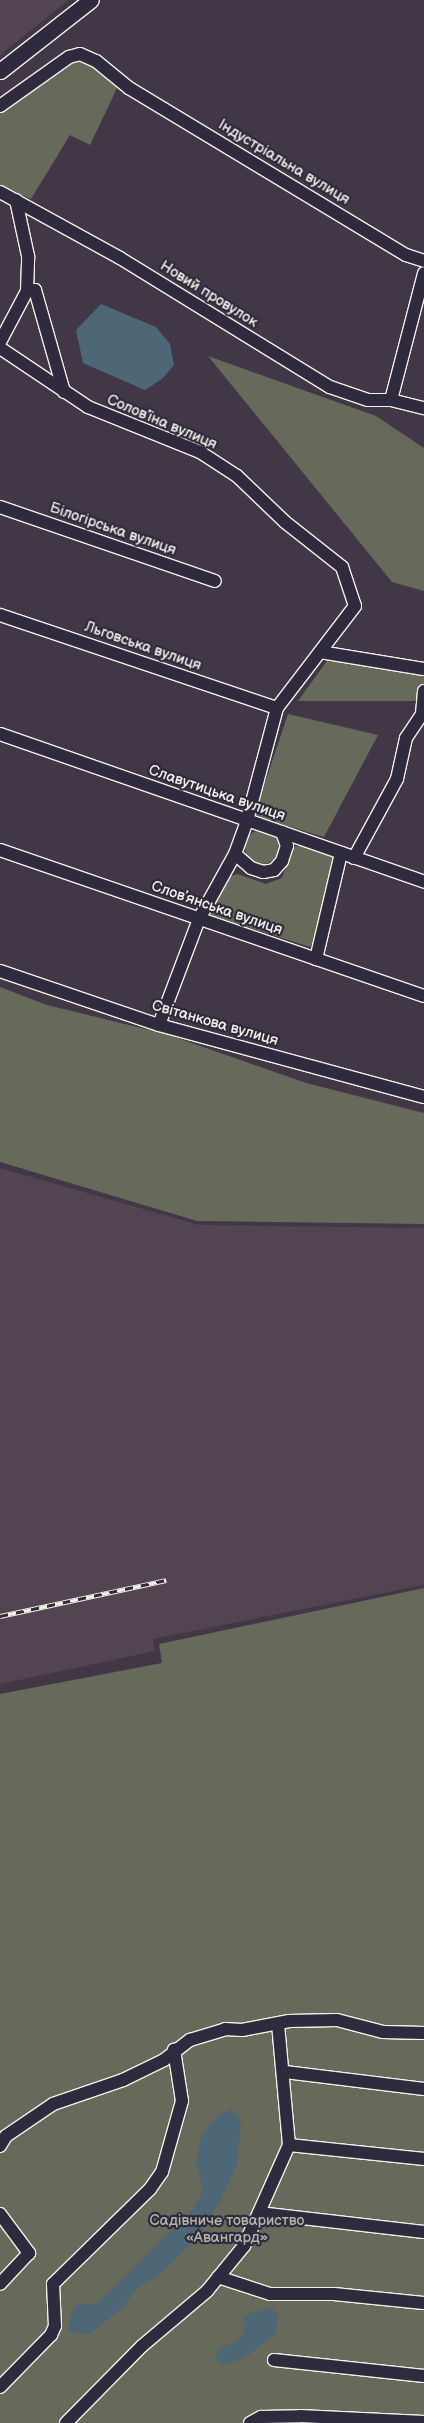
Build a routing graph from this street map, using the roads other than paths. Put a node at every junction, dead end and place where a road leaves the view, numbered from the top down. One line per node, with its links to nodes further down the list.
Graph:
1 (91, 0): 2 (main road)
2 (0, 71)
3 (0, 106): 6 (street, Індустріальна вулиця)
4 (0, 192): 5 (street, Новий провулок)
5 (16, 200): 8 (street); 12 (street, Новий провулок)
6 (424, 261)
7 (424, 273): 12 (street)
8 (27, 290): 9 (street); 11 (street)
9 (0, 342)
10 (0, 348): 11 (street, Соловʼїна вулиця)
11 (64, 392): 17 (street, Соловʼїна вулиця)
12 (391, 400): 13 (street, Новий провулок)
13 (424, 408)
14 (0, 508): 15 (street, Білогірська вулиця)
15 (215, 581)
16 (0, 615): 20 (street, Льговська вулиця)
17 (320, 652): 18 (street); 20 (street)
18 (424, 669)
19 (424, 691): 27 (street)
20 (277, 708): 22 (street)
21 (0, 734): 22 (street, Славутицька вулиця)
22 (248, 821): 23 (street, Славутицька вулиця); 26 (street)
23 (282, 832): 25 (street, Славутицька вулиця); 26 (street)
24 (0, 850): 29 (street, Словʼянська вулиця)
25 (341, 853): 27 (street, Славутицька вулиця); 30 (street)
26 (235, 854): 29 (street)
27 (354, 858): 28 (street, Славутицька вулиця)
28 (424, 882)
29 (199, 919): 30 (street, Словʼянська вулиця); 33 (street)
30 (316, 959): 32 (street, Словʼянська вулиця)
31 (0, 971): 33 (street, Світанкова вулиця)
32 (424, 996)
33 (159, 1025): 34 (street, Світанкова вулиця)
34 (424, 1097)
35 (278, 2024): 36 (street); 37 (street); 38 (street)
36 (424, 2033)
37 (174, 2050): 41 (street); 51 (street)
38 (285, 2072): 39 (street); 40 (street)
39 (424, 2089)
40 (289, 2145): 42 (street); 43 (street)
41 (0, 2146)
42 (424, 2159)
43 (259, 2213): 45 (street); 46 (street)
44 (0, 2214): 47 (street)
45 (424, 2232)
46 (218, 2277): 48 (street); 54 (street)
47 (0, 2284)
48 (424, 2303)
49 (274, 2360): 50 (street)
50 (424, 2376)
51 (0, 2387)
52 (286, 2420): 53 (street); 55 (street)
53 (424, 2422)
54 (66, 2423)
55 (250, 2423)

